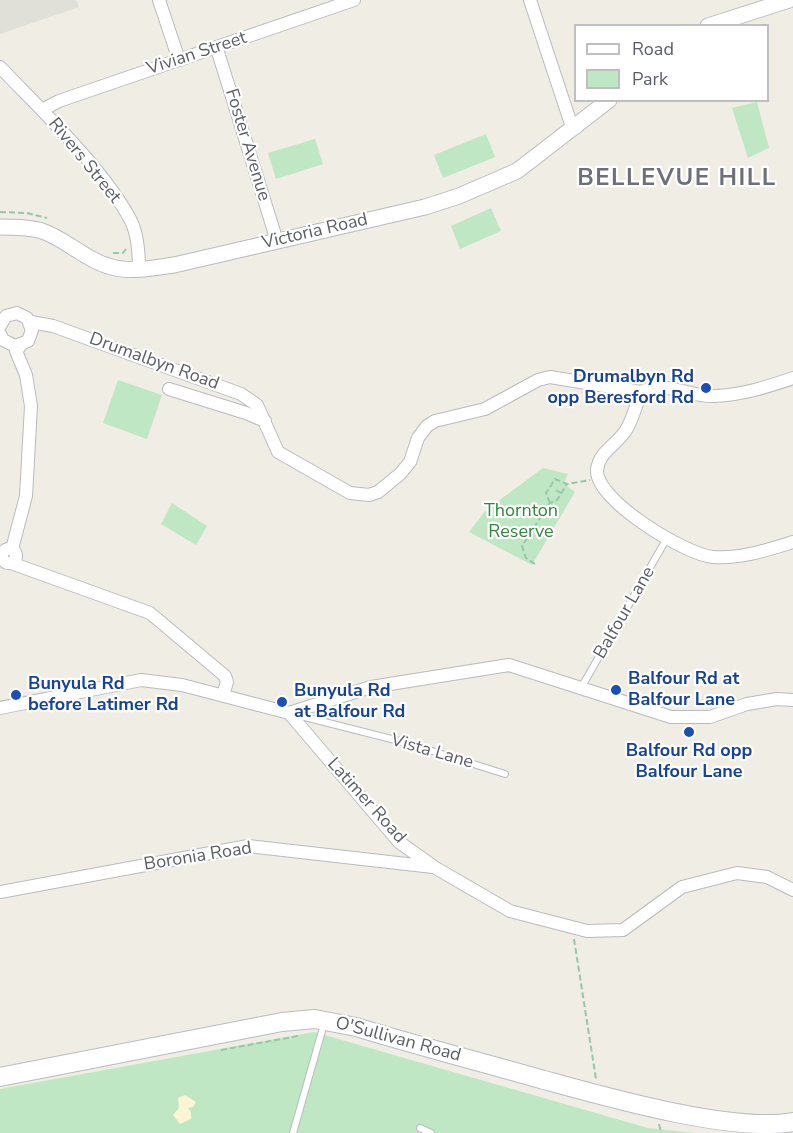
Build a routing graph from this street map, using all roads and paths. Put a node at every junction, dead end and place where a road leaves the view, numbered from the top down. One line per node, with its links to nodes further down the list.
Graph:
1 (159, 0): 7 (street)
2 (353, 0): 6 (street, Vivian Street)
3 (530, 0): 11 (street)
4 (789, 0): 5 (street)
5 (714, 24)
6 (217, 49): 7 (street, Vivian Street); 13 (street, Foster Avenue)
7 (179, 60): 10 (street, Vivian Street)
8 (0, 68): 10 (street, Rivers Street)
9 (607, 102): 11 (street, Victoria Road)
10 (42, 110): 14 (street, Rivers Street)
11 (577, 127): 13 (street, Victoria Road)
12 (0, 227): 14 (street, Victoria Road)
13 (277, 241): 14 (street, Victoria Road)
14 (139, 270)
15 (2, 319): 16 (street, Drumalbyn Road)
16 (31, 322): 18 (street); 22 (street, Drumalbyn Road)
17 (0, 334): 18 (street)
18 (21, 345): 30 (street)
19 (793, 378): 21 (street, Drumalbyn Road)
20 (169, 389): 22 (street, Drumalbyn Road)
21 (642, 393): 22 (street, Drumalbyn Road); 23 (street)
22 (265, 421)
23 (598, 479): 24 (path); 28 (street)
24 (567, 484): 26 (path); 27 (path)
25 (556, 490): 26 (path)
26 (561, 493): 27 (path)
27 (550, 503): 31 (path)
28 (667, 538): 29 (street); 32 (lane, Balfour Lane)
29 (793, 542)
30 (4, 559): 33 (street)
31 (535, 564)
32 (581, 688): 34 (street); 36 (street)
33 (223, 695): 35 (street); 36 (street)
34 (793, 700)
35 (0, 708)
36 (289, 712): 37 (lane, Vista Lane); 38 (street, Latimer Road)
37 (505, 774)
38 (434, 867): 40 (street, Boronia Road); 41 (street, Latimer Road)
39 (793, 890): 41 (street, Latimer Road)
40 (0, 892)
41 (572, 928): 44 (path)
42 (325, 1021): 43 (main road, O'Sullivan Road); 44 (main road, O'Sullivan Road); 47 (lane)
43 (0, 1077)
44 (598, 1095): 45 (main road, O'Sullivan Road)
45 (793, 1122)
46 (420, 1128): 48 (lane)
47 (292, 1133)
48 (430, 1133)

